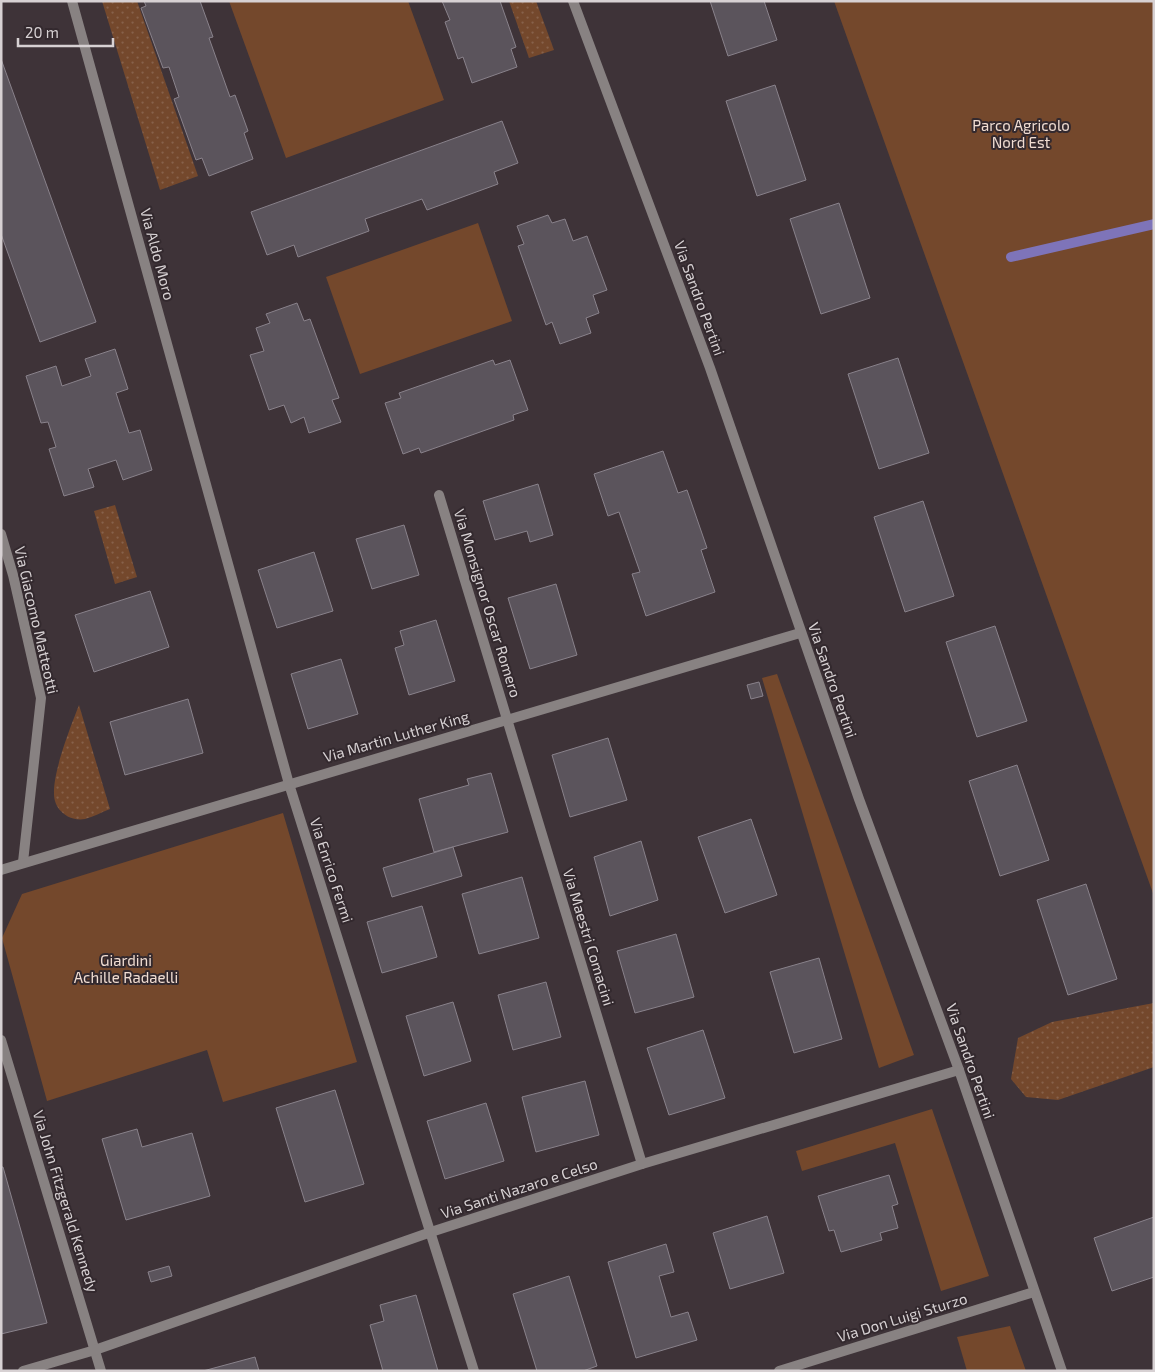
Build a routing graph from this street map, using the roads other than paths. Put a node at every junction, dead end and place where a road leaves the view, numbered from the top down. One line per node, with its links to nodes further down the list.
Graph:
1 (72, 1): 4 (street, Via Aldo Moro)
2 (573, 1): 6 (street, Via Sandro Pertini)
3 (439, 495): 7 (street, Via Monsignor Oscar Romero)
4 (214, 514): 8 (street, Via Enrico Fermi)
5 (1, 534): 9 (street, Via Giacomo Matteotti)
6 (800, 633): 7 (street, Via Martin Luther King); 12 (street, Via Sandro Pertini)
7 (507, 719): 8 (street, Via Martin Luther King); 13 (street, Via Maestri Comacini)
8 (289, 784): 9 (street, Via Martin Luther King); 14 (street, Via Enrico Fermi)
9 (23, 862): 10 (street, Via Martin Luther King)
10 (1, 870)
11 (1, 1040): 16 (street, Via John Fitzgerald Kennedy)
12 (958, 1070): 13 (street, Via Santi Nazaro e Celso); 15 (street, Via Sandro Pertini)
13 (642, 1164): 14 (street, Via Santi Nazaro e Celso)
14 (431, 1232): 16 (street, Via Santi Nazaro e Celso); 19 (street, Via Enrico Fermi)
15 (1034, 1292): 20 (street, Via Don Luigi Sturzo); 21 (street, Via Sandro Pertini)
16 (95, 1350): 17 (street, Via Santi Nazaro e Celso); 18 (street, Via John Fitzgerald Kennedy)
17 (25, 1370)
18 (101, 1371)
19 (474, 1371)
20 (779, 1371)
21 (1062, 1371)

